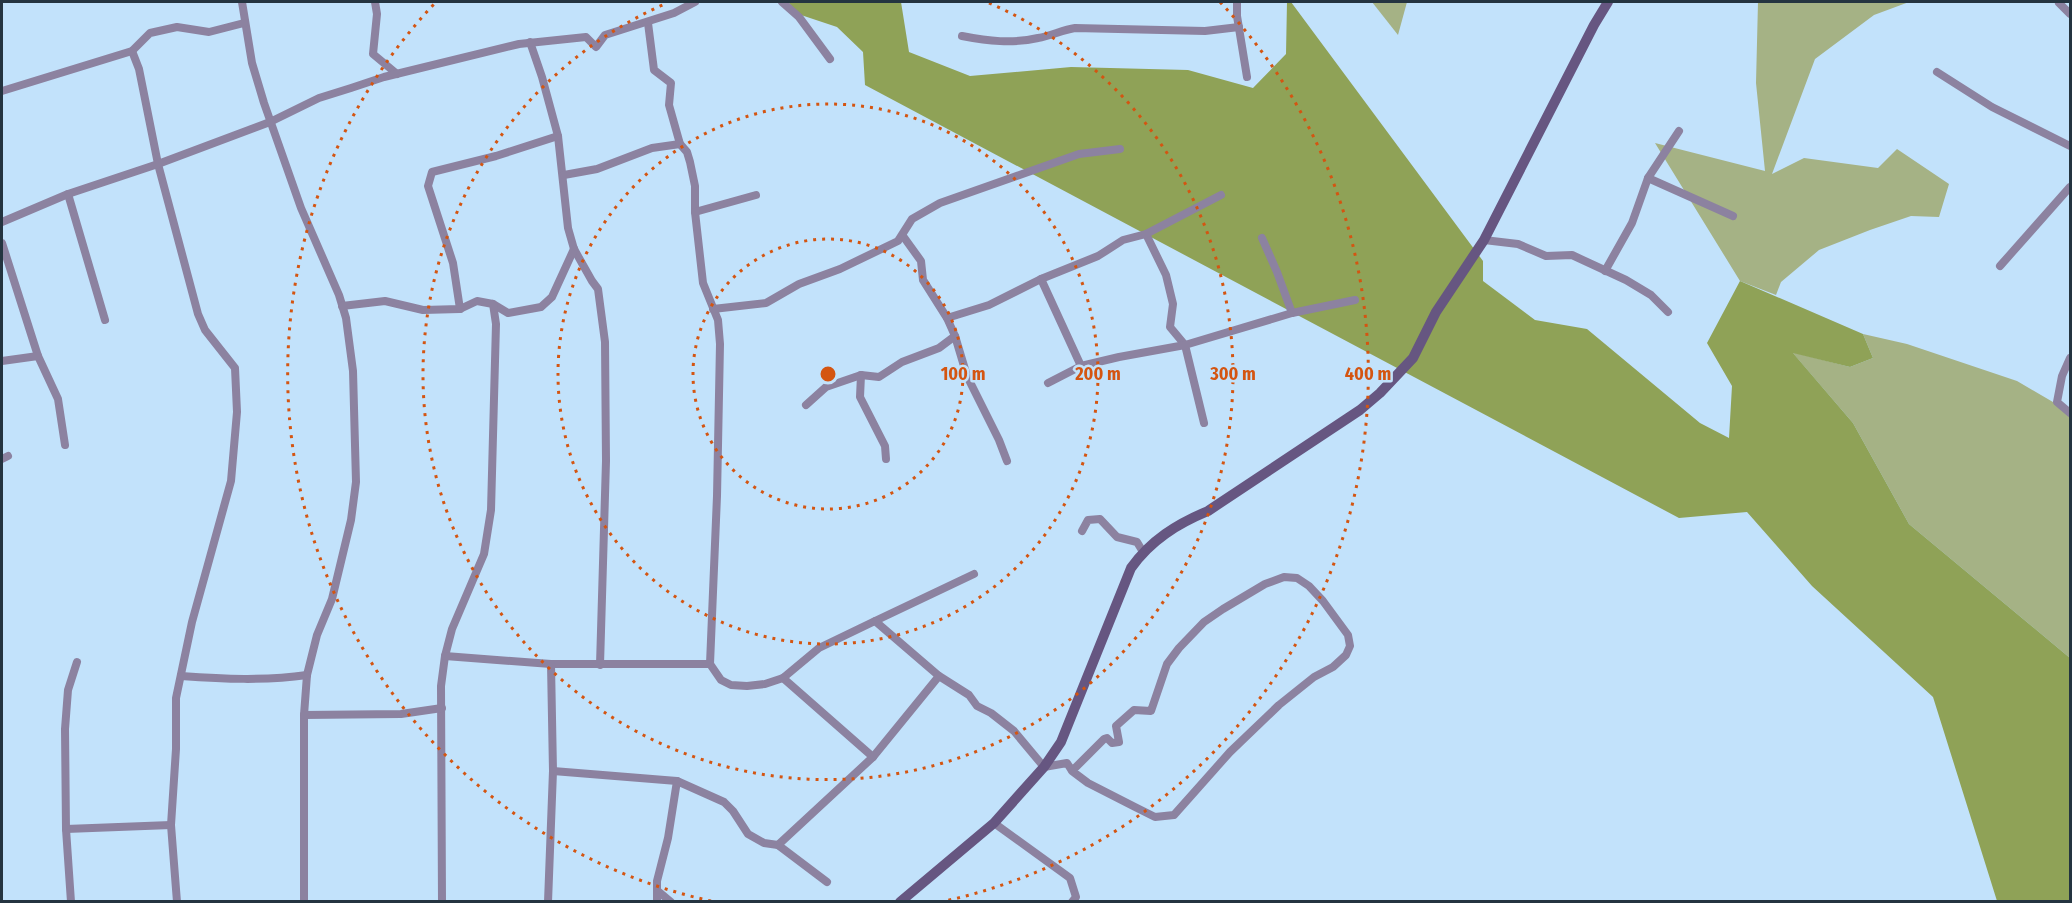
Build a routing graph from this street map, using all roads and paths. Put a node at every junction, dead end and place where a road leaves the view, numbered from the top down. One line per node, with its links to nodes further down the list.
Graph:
1 (242, 2): 9 (street)
2 (375, 2): 17 (street)
3 (695, 2): 10 (street)
4 (782, 2): 15 (street)
5 (1237, 2): 11 (street)
6 (1608, 2): 39 (main road)
7 (2059, 3): 8 (street)
8 (2070, 14)
9 (244, 23): 14 (street); 20 (street)
10 (648, 23): 13 (street); 23 (street)
11 (1239, 27): 12 (street); 18 (street)
12 (962, 36)
13 (530, 42): 17 (street); 22 (street)
14 (132, 51): 19 (street); 26 (street)
15 (830, 59)
16 (1937, 72): 24 (street)
17 (397, 74): 20 (street)
18 (1247, 77)
19 (2, 91)
20 (270, 122): 26 (street); 49 (street)
21 (1679, 131): 28 (street)
22 (558, 136): 27 (street); 50 (street)
23 (680, 144): 27 (street); 33 (street)
24 (2070, 146)
25 (1120, 149): 37 (street)
26 (158, 164): 30 (street); 81 (street)
27 (564, 175): 41 (street)
28 (1648, 178): 34 (street); 45 (street)
29 (2070, 187): 44 (street)
30 (68, 194): 35 (street); 55 (street)
31 (756, 195): 33 (street)
32 (1221, 195): 36 (street)
33 (695, 212): 51 (street)
34 (1733, 216)
35 (2, 222)
36 (1146, 234): 46 (street); 57 (street)
37 (903, 236): 51 (street); 54 (street)
38 (1262, 238): 53 (street)
39 (1484, 240): 45 (street); 71 (main road)
40 (2, 243): 58 (street)
41 (574, 249): 42 (street); 43 (street)
42 (566, 263): 43 (street); 48 (street)
43 (583, 264): 77 (street)
44 (2000, 266)
45 (1605, 271): 52 (street)
46 (1041, 279): 54 (street); 61 (street)
47 (1355, 300): 53 (street)
48 (493, 304): 50 (street); 74 (street)
49 (342, 306): 50 (street); 79 (street)
50 (460, 309)
51 (713, 309): 78 (street)
52 (1668, 312)
53 (1292, 313): 57 (street)
54 (947, 318): 56 (street)
55 (105, 320)
56 (956, 336): 62 (street); 69 (street)
57 (1185, 345): 61 (street); 66 (street)
58 (38, 356): 60 (street); 67 (street)
59 (2070, 358): 65 (street)
60 (2, 361)
61 (1081, 366): 63 (street)
62 (861, 375): 64 (street); 68 (street)
63 (1048, 383)
64 (806, 405)
65 (2070, 413)
66 (1204, 423)
67 (65, 445)
68 (886, 459)
69 (1007, 461)
70 (1082, 531): 71 (street)
71 (1143, 552): 86 (main road)
72 (974, 574): 73 (street)
73 (875, 621): 80 (street); 82 (street)
74 (445, 656): 76 (street); 83 (street)
75 (77, 662): 92 (street)
76 (551, 664): 77 (street); 87 (street)
77 (600, 664): 78 (street)
78 (710, 664): 82 (street)
79 (307, 675): 81 (street); 84 (street)
80 (939, 675): 85 (street); 86 (street)
81 (181, 676): 91 (street)
82 (783, 678): 85 (street)
83 (442, 708): 84 (street); 99 (street)
84 (304, 715): 98 (street)
85 (873, 757): 93 (street)
86 (1044, 767): 88 (street); 90 (main road)
87 (553, 771): 89 (street); 100 (street)
88 (1072, 771): 88 (street)
89 (676, 781): 93 (street); 95 (street)
90 (994, 823): 102 (main road); 103 (street)
91 (171, 825): 92 (street); 97 (street)
92 (66, 829): 96 (street)
93 (778, 846): 94 (street)
94 (827, 882)
95 (658, 897): 101 (street)
96 (71, 902)
97 (177, 902)
98 (304, 902)
99 (442, 902)
100 (548, 902)
101 (671, 902)
102 (900, 902)
103 (1072, 902)

